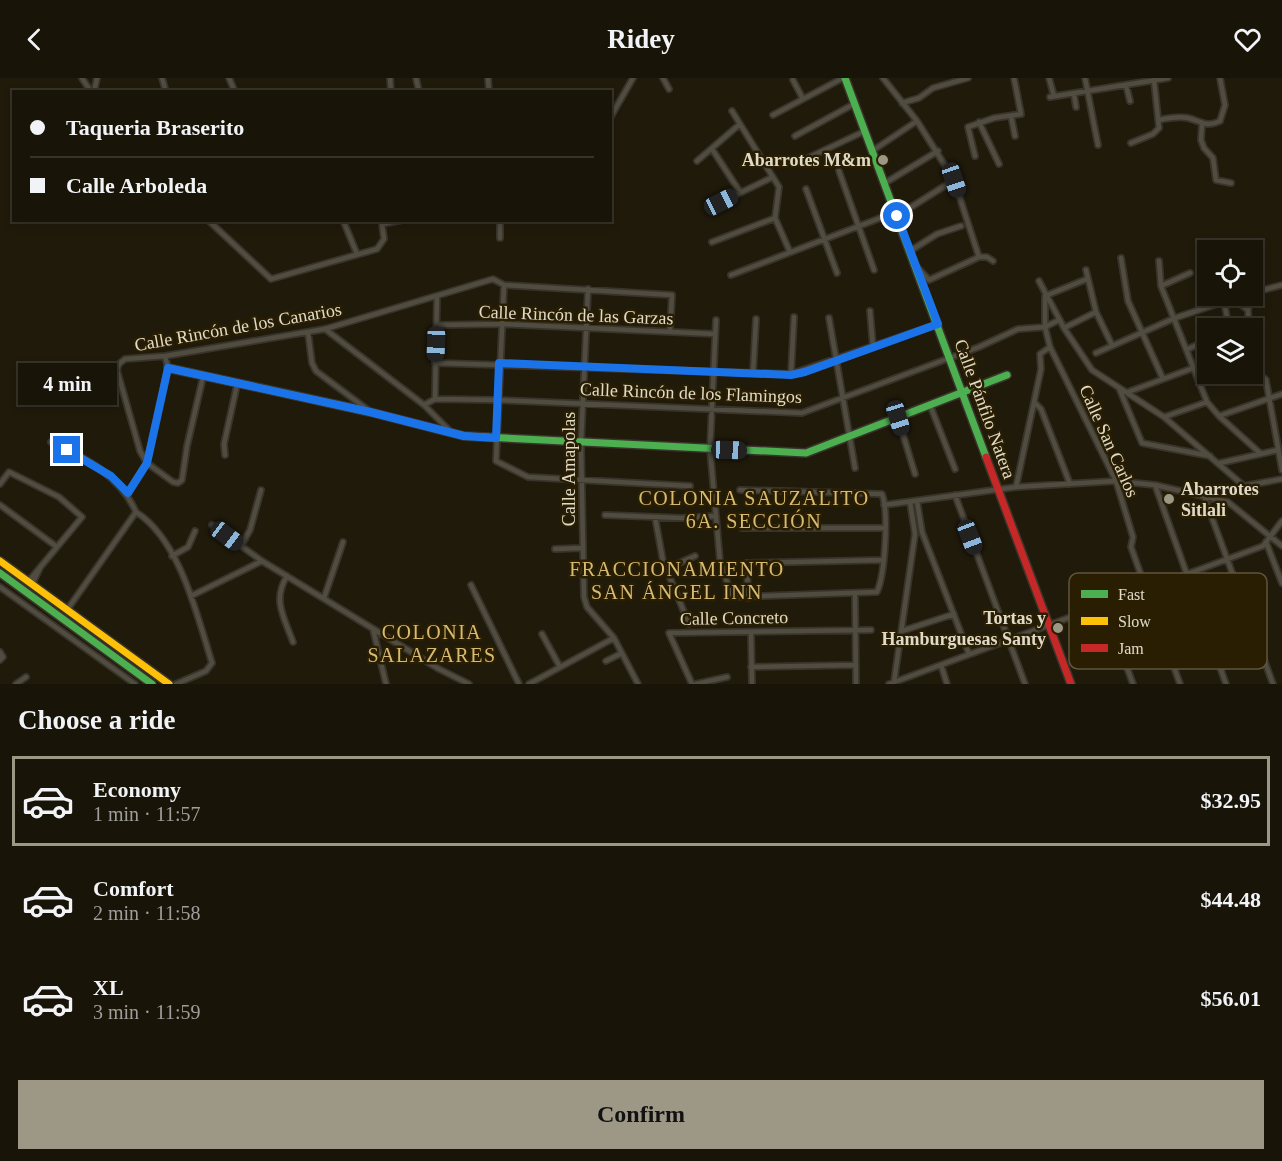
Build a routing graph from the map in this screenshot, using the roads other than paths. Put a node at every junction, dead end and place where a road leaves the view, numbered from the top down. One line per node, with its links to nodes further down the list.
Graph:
1 (633, 78): 24 (street)
2 (663, 78): 15 (street)
3 (844, 78): 18 (street); 21 (main road, Calle Pánfilo Natera)
4 (883, 78): 20 (street)
5 (968, 78): 20 (street)
6 (1014, 78): 26 (street)
7 (1049, 78): 17 (street)
8 (1085, 78): 16 (street)
9 (1168, 78): 13 (street)
10 (1220, 78): 31 (street)
11 (793, 80): 18 (street)
12 (1141, 80): 13 (street); 14 (street)
13 (1154, 80): 27 (street)
14 (1126, 85): 16 (street); 19 (street)
15 (669, 89)
16 (1088, 92): 17 (street); 36 (street)
17 (1074, 94): 22 (street)
18 (803, 99): 25 (street)
19 (1130, 101)
20 (902, 102): 28 (street)
21 (854, 104): 32 (main road, Calle Pánfilo Natera); 33 (street)
22 (1076, 107)
23 (732, 111): 30 (street)
24 (612, 115)
25 (773, 115)
26 (1011, 116): 29 (street); 34 (street)
27 (1159, 120): 31 (street); 35 (street)
28 (917, 121): 38 (street); 39 (street)
29 (979, 122): 40 (street); 43 (street)
30 (740, 124): 37 (street); 45 (street)
31 (1202, 125): 48 (street)
32 (865, 131): 38 (main road, Calle Pánfilo Natera); 42 (street)
33 (795, 136)
34 (1015, 136)
35 (1131, 143)
36 (1098, 145)
37 (712, 149): 41 (street); 50 (street)
38 (872, 151): 47 (main road, Calle Pánfilo Natera)
39 (938, 151): 46 (street); 47 (street)
40 (975, 156)
41 (697, 162)
42 (797, 164)
43 (999, 164)
44 (839, 171): 59 (street)
45 (773, 177): 50 (street); 53 (street)
46 (954, 180): 52 (street); 66 (street)
47 (885, 183): 52 (main road, Calle Pánfilo Natera)
48 (1231, 183)
49 (806, 189): 61 (street)
50 (740, 192): 51 (street)
51 (721, 202)
52 (896, 214): 59 (street); 63 (main road, Calle Pánfilo Natera)
53 (775, 218): 62 (street); 64 (street)
54 (210, 222): 65 (street)
55 (344, 222): 65 (street)
56 (392, 222): 65 (street)
57 (500, 222): 60 (street)
58 (961, 226): 63 (street)
59 (858, 227): 61 (street); 71 (street)
60 (501, 238)
61 (823, 239): 64 (street); 73 (street)
62 (712, 242)
63 (910, 251): 70 (main road, Calle Pánfilo Natera)
64 (790, 252): 75 (street)
65 (357, 254)
66 (979, 257): 68 (street); 76 (street)
67 (1121, 258): 109 (street)
68 (993, 261)
69 (1159, 261): 81 (street)
70 (916, 266): 76 (street); 82 (main road, Calle Pánfilo Natera)
71 (874, 270)
72 (1086, 270): 77 (street)
73 (837, 273)
74 (1190, 273): 81 (street)
75 (731, 275)
76 (934, 279): 82 (street)
77 (1088, 279): 86 (street); 92 (street)
78 (1039, 281): 86 (street)
79 (504, 285): 83 (street, Calle Rincón de los Canarios); 85 (street, Calle Rincón de los Canarios); 100 (street)
80 (1282, 285): 84 (street)
81 (1161, 286): 95 (street)
82 (924, 287): 101 (main road, Calle Pánfilo Natera)
83 (588, 289): 104 (street, Calle Amapolas); 107 (street, Calle Rincón de los Canarios)
84 (1263, 291)
85 (437, 296): 102 (street); 106 (street, Calle Rincón de los Canarios)
86 (1045, 296): 99 (street); 103 (street, Calle San Carlos)
87 (1204, 306): 95 (street)
88 (1243, 306): 90 (street)
89 (1249, 306): 90 (street)
90 (1248, 310): 96 (street)
91 (870, 311): 113 (street)
92 (1096, 312): 105 (street); 111 (street)
93 (794, 316): 127 (street)
94 (829, 318): 119 (street)
95 (1175, 318): 109 (street); 115 (street)
96 (1248, 318)
97 (756, 319): 126 (street)
98 (716, 320): 110 (street)
99 (1059, 320): 103 (street); 105 (street)
100 (502, 324): 102 (street, Calle Rincón de las Garzas); 104 (street, Calle Rincón de las Garzas); 121 (street)
101 (938, 324): 113 (street); 118 (main road, Calle Pánfilo Natera)
102 (436, 325): 120 (street)
103 (1045, 327): 114 (street, Calle San Carlos); 118 (street, Calle Rincón de los Flamingos)
104 (586, 328): 107 (street, Calle Rincón de las Garzas); 122 (street, Calle Amapolas)
105 (1064, 328): 133 (street)
106 (325, 329): 108 (street, Calle Rincón de los Canarios); 144 (street)
107 (670, 331): 110 (street, Calle Rincón de las Garzas)
108 (308, 332): 117 (street, Calle Rincón de los Canarios); 147 (street)
109 (1142, 333): 111 (street); 131 (street)
110 (715, 334): 125 (street)
111 (1112, 345): 116 (street)
112 (1197, 345): 115 (street)
113 (873, 347): 119 (street)
114 (1050, 347): 143 (street); 169 (street, Calle San Carlos)
115 (1188, 349): 124 (street)
116 (1096, 353)
117 (165, 357): 123 (street); 161 (street, Calle Rincón de los Canarios)
118 (950, 358): 135 (main road, Calle Pánfilo Natera); 139 (street, Calle Rincón de los Flamingos)
119 (836, 361): 127 (street); 139 (street)
120 (435, 363): 121 (street); 138 (street)
121 (499, 363): 122 (street); 140 (street)
122 (585, 366): 125 (street); 142 (street, Calle Amapolas)
123 (168, 368): 129 (main road); 161 (street)
124 (1196, 369): 131 (street); 141 (street)
125 (714, 371): 126 (street); 146 (street)
126 (753, 373): 127 (street)
127 (791, 375)
128 (1007, 375): 135 (main road)
129 (203, 377): 132 (main road); 161 (street)
130 (1263, 377): 137 (street)
131 (1163, 379): 134 (street)
132 (237, 385): 147 (main road); 159 (street)
133 (1119, 388): 134 (street); 160 (street)
134 (1128, 392): 148 (street)
135 (962, 393): 145 (main road); 177 (main road, Calle Pánfilo Natera)
136 (1282, 394): 137 (street)
137 (1269, 397): 149 (street); 157 (street)
138 (435, 399): 140 (street, Calle Rincón de los Flamingos); 144 (street, Calle Rincón de los Flamingos)
139 (844, 399): 146 (street, Calle Rincón de los Flamingos); 152 (street)
140 (497, 400): 142 (street, Calle Rincón de los Flamingos); 153 (street)
141 (1207, 402): 148 (street); 149 (street)
142 (583, 403): 146 (street, Calle Rincón de los Flamingos); 155 (street, Calle Amapolas)
143 (1035, 403): 171 (street); 174 (street)
144 (424, 405): 151 (street)
145 (930, 405): 150 (main road); 164 (street)
146 (712, 409): 156 (street)
147 (370, 412): 151 (main road)
148 (1164, 417): 160 (street)
149 (1219, 417): 158 (street)
150 (898, 418): 152 (main road); 166 (street)
151 (451, 432): 153 (main road)
152 (850, 437): 156 (main road); 163 (street)
153 (496, 438): 155 (main road); 168 (street)
154 (51, 442): 178 (street)
155 (581, 444): 156 (main road); 168 (street, Calle Amapolas)
156 (710, 449): 187 (street)
157 (1278, 450): 158 (street); 165 (street)
158 (1261, 454): 162 (street)
159 (225, 455)
160 (1211, 456): 162 (street)
161 (147, 463): 178 (street)
162 (1220, 463): 167 (street)
163 (855, 468)
164 (955, 469)
165 (1282, 470)
166 (915, 474)
167 (1282, 479)
168 (582, 480): 173 (street); 202 (street, Calle Amapolas)
169 (1116, 481): 171 (street); 172 (street); 212 (street, Calle San Carlos)
170 (0, 484): 201 (street)
171 (1070, 484): 174 (street)
172 (1155, 485): 180 (street); 213 (street)
173 (690, 486)
174 (1016, 487): 177 (street)
175 (261, 490): 199 (street)
176 (740, 490): 184 (street)
177 (998, 490): 179 (street); 229 (main road, Calle Pánfilo Natera)
178 (128, 493): 185 (street)
179 (955, 495): 181 (street); 237 (street)
180 (1204, 496): 196 (street); 206 (street)
181 (917, 501): 182 (street); 194 (street)
182 (910, 502): 184 (street); 195 (street)
183 (0, 505): 201 (street)
184 (884, 505): 192 (street)
185 (136, 512): 204 (street); 225 (street)
186 (605, 515): 188 (street)
187 (715, 516): 188 (street); 224 (street)
188 (655, 517): 210 (street)
189 (1282, 521): 196 (street)
190 (213, 525): 199 (street)
191 (742, 528): 192 (street)
192 (884, 528): 207 (street)
193 (195, 531): 204 (street)
194 (922, 532): 195 (street); 226 (street)
195 (915, 534): 233 (street)
196 (1269, 536): 198 (street); 200 (street)
197 (343, 542): 223 (street)
198 (1266, 542): 206 (street); 217 (street)
199 (241, 546): 209 (street)
200 (1282, 546)
201 (57, 547): 218 (street)
202 (582, 548): 203 (street); 236 (street, Calle Amapolas)
203 (555, 549)
204 (172, 556): 222 (street)
205 (695, 556): 210 (street)
206 (1228, 558): 214 (street); 215 (street)
207 (883, 560): 221 (street); 224 (street)
208 (0, 561): 218 (main road)
209 (262, 561): 216 (street); 222 (street)
210 (666, 569): 228 (street)
211 (0, 573): 254 (main road)
212 (1140, 573)
213 (1186, 573)
214 (1189, 573)
215 (1233, 573)
216 (287, 576): 223 (street); 238 (street)
217 (1282, 582)
218 (30, 583): 225 (main road)
219 (471, 585): 262 (street)
220 (0, 587): 257 (street)
221 (855, 595): 224 (street); 231 (street)
222 (191, 596): 259 (street)
223 (324, 598): 230 (street)
224 (748, 598)
225 (67, 610): 258 (main road)
226 (954, 614): 233 (street); 241 (street)
227 (1069, 618): 229 (street)
228 (689, 624)
229 (1048, 625): 237 (street); 270 (main road, Calle Pánfilo Natera)
230 (373, 629): 260 (street); 261 (street)
231 (856, 630): 232 (street, Calle Concreto); 234 (street, Calle Concreto); 245 (street)
232 (872, 630)
233 (902, 631): 255 (street)
234 (751, 632): 247 (street); 265 (street, Calle Concreto)
235 (542, 634): 246 (street)
236 (614, 638): 240 (street, Calle Amapolas); 246 (street)
237 (1009, 640): 241 (street); 269 (street)
238 (293, 642)
239 (0, 652): 242 (street)
240 (622, 653): 243 (street); 264 (street, Calle Amapolas)
241 (969, 654): 244 (street)
242 (0, 660)
243 (606, 662)
244 (941, 664): 255 (street); 268 (street)
245 (856, 665): 247 (street); 267 (street)
246 (560, 667): 263 (street)
247 (751, 667): 266 (street)
248 (1267, 667): 274 (street)
249 (1127, 669): 271 (street)
250 (1174, 669): 272 (street, Calle San Carlos)
251 (1221, 669): 273 (street)
252 (26, 677): 256 (street)
253 (727, 677): 265 (street)
254 (148, 683)
255 (891, 683)
256 (17, 684)
257 (135, 684)
258 (168, 684)
259 (176, 684)
260 (386, 684)
261 (469, 684)
262 (519, 684)
263 (529, 684)
264 (638, 684)
265 (694, 684)
266 (752, 684)
267 (856, 684)
268 (947, 684)
269 (1025, 684)
270 (1071, 684)
271 (1133, 684)
272 (1180, 684)
273 (1226, 684)
274 (1273, 684)

